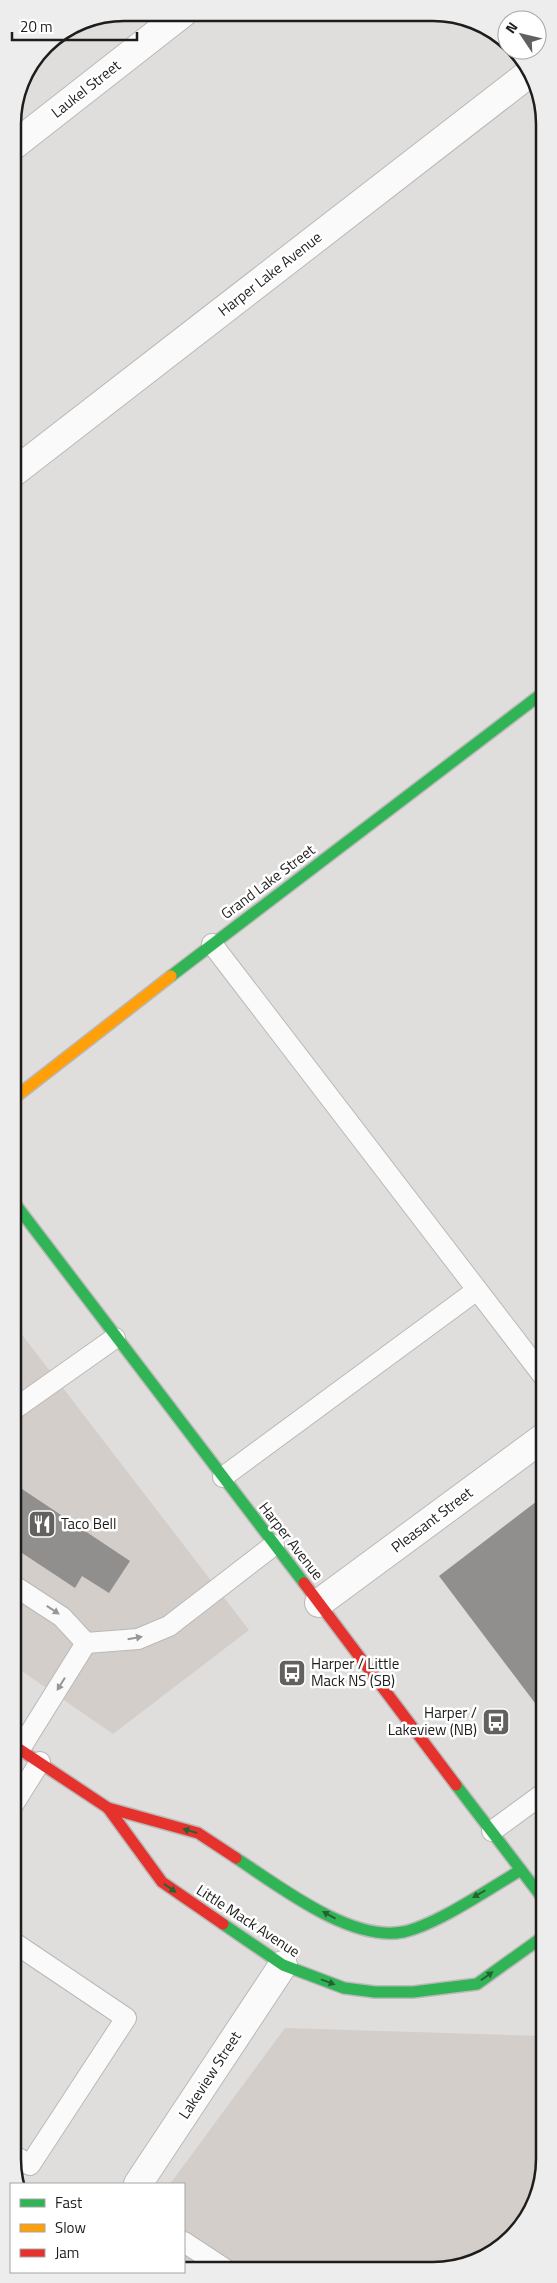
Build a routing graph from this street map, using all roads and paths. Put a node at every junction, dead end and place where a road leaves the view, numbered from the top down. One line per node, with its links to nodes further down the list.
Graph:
1 (174, 21): 3 (street, Laukel Street)
2 (524, 77): 4 (street, Harper Lake Avenue)
3 (21, 140)
4 (21, 467)
5 (536, 698): 6 (main road, Grand Lake Street)
6 (212, 944): 7 (main road, Grand Lake Street); 9 (lane)
7 (21, 1093)
8 (21, 1212): 10 (main road, Harper Avenue)
9 (477, 1290): 11 (lane); 14 (lane)
10 (116, 1338): 12 (lane); 14 (main road, Harper Avenue)
11 (536, 1367)
12 (21, 1404)
13 (536, 1443): 17 (street, Pleasant Street)
14 (223, 1477): 15 (main road, Harper Avenue)
15 (274, 1544): 17 (main road, Harper Avenue); 18 (lane, one-way to 15)
16 (21, 1590): 18 (lane, one-way to 18)
17 (319, 1603): 25 (main road, Harper Avenue)
18 (86, 1643): 19 (lane, one-way to 19)
19 (21, 1740)
20 (21, 1750): 21 (main road, Little Mack Avenue)
21 (40, 1762): 22 (lane); 24 (main road, Little Mack Avenue)
22 (21, 1792)
23 (536, 1799): 25 (lane)
24 (108, 1808): 26 (main road, Little Mack Avenue, one-way to 24); 30 (main road, Little Mack Avenue, one-way to 30)
25 (492, 1831): 26 (main road, Harper Avenue)
26 (521, 1870): 27 (main road, Harper Avenue)
27 (536, 1890)
28 (536, 1942): 30 (main road, Little Mack Avenue, one-way to 28)
29 (21, 1947): 31 (lane)
30 (283, 1965): 32 (street, Lakeview Street)
31 (21, 2160)
32 (139, 2183)
33 (185, 2243): 34 (lane)
34 (214, 2262)

